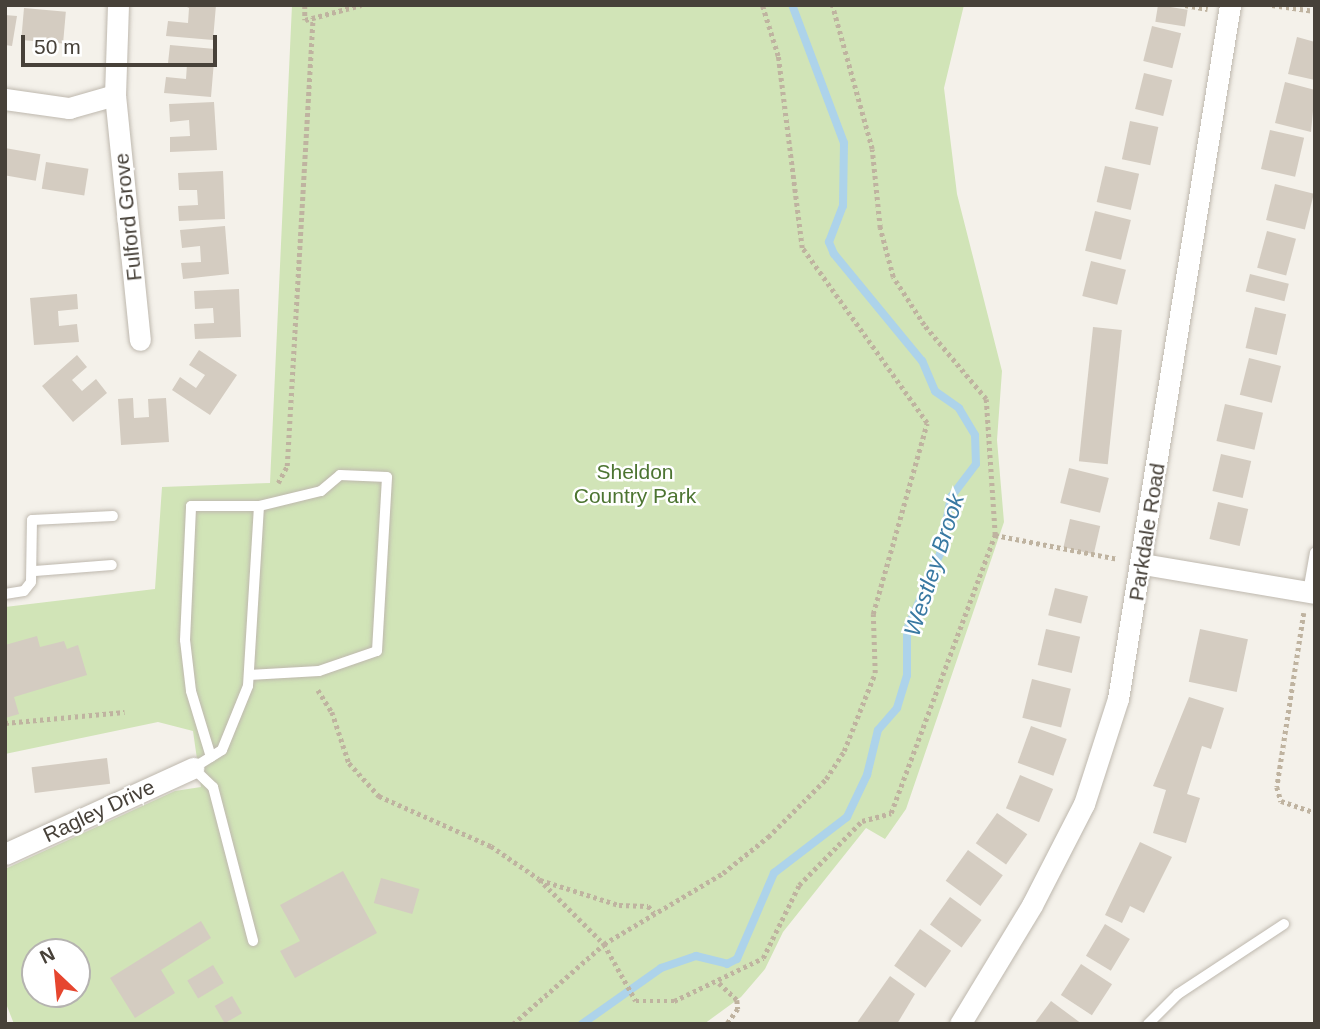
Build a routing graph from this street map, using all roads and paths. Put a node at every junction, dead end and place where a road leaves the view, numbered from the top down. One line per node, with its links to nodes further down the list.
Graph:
1 (118, 5): 10 (street, Fulford Grove)
2 (305, 5): 9 (path)
3 (360, 5): 9 (path)
4 (762, 5): 30 (path)
5 (832, 5): 15 (path)
6 (1230, 5): 17 (street, Parkdale Road)
7 (1272, 5): 8 (path)
8 (1315, 11)
9 (313, 18): 13 (path)
10 (115, 95): 11 (street); 12 (street, Fulford Grove)
11 (5, 99)
12 (140, 340)
13 (264, 505): 22 (lane); 22 (lane); 26 (lane)
14 (113, 516): 19 (lane)
15 (995, 535): 17 (path); 34 (path)
16 (1315, 552): 20 (lane)
17 (1143, 564): 20 (street); 37 (street, Parkdale Road)
18 (112, 565): 19 (lane)
19 (35, 571): 21 (lane)
20 (1311, 592): 27 (path)
21 (5, 594)
22 (248, 675): 26 (lane)
23 (314, 688): 29 (path)
24 (124, 712): 25 (path)
25 (5, 723)
26 (202, 762): 28 (street, Ragley Drive); 32 (lane)
27 (1315, 813)
28 (5, 854)
29 (539, 879): 30 (path); 33 (path)
30 (654, 913): 33 (path)
31 (1284, 924): 38 (lane)
32 (253, 940)
33 (604, 944): 34 (path); 35 (path)
34 (719, 983): 36 (path)
35 (513, 1024)
36 (727, 1024)
37 (960, 1024)
38 (1148, 1024)

